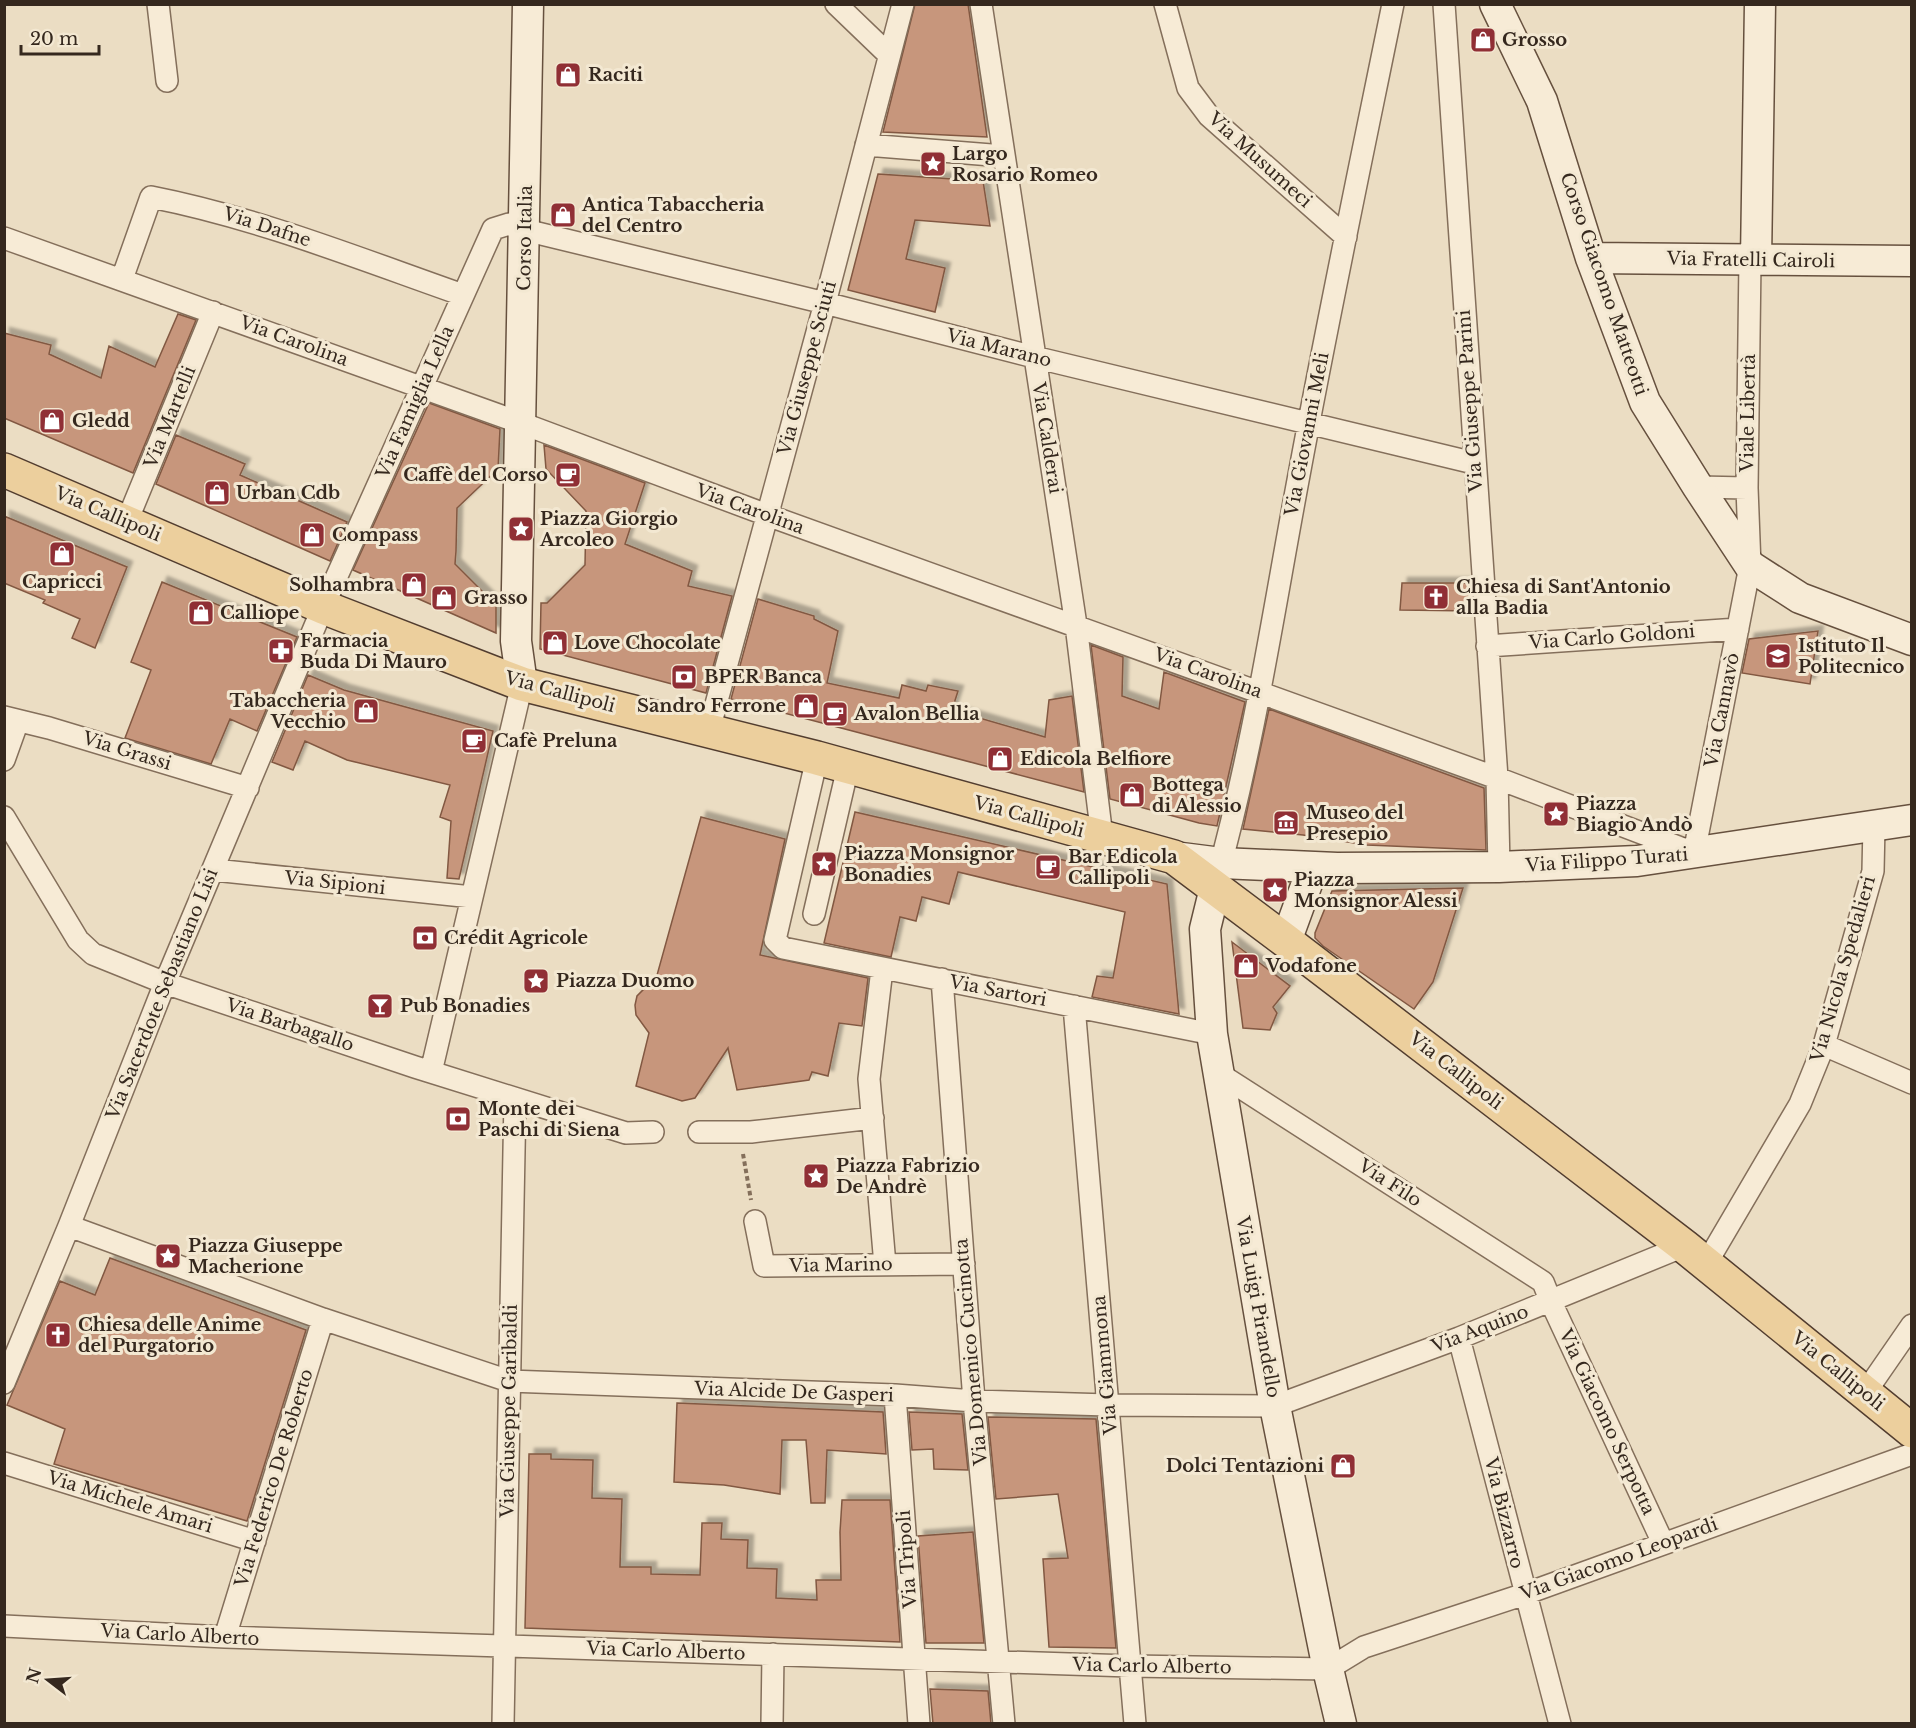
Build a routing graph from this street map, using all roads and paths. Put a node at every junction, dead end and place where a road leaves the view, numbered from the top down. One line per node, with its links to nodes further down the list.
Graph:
1 (158, 4): 12 (street)
2 (528, 4): 15 (street, Corso Italia)
3 (836, 4): 11 (street)
4 (903, 4): 11 (street, Via Giuseppe Sciuti)
5 (981, 4): 14 (street, Via Calderai)
6 (1165, 4): 17 (street, Via Musumeci)
7 (1760, 4): 19 (street, Viale Libertà)
8 (1393, 5): 17 (street, Via Giovanni Meli)
9 (1503, 10): 18 (street, Corso Giacomo Matteotti)
10 (1445, 14): 29 (street, Via Giuseppe Parini)
11 (889, 55): 13 (street, Via Giuseppe Sciuti)
12 (167, 81)
13 (866, 146): 14 (street); 23 (street, Via Giuseppe Sciuti)
14 (1004, 156): 25 (street, Via Calderai)
15 (525, 230): 22 (street, Via Famiglia Lella); 23 (street, Via Marano); 27 (street, Corso Italia)
16 (4, 237): 21 (street, Via Carolina)
17 (1346, 237): 28 (street, Via Giovanni Meli)
18 (1591, 258): 19 (street, Via Fratelli Cairoli); 31 (street, Corso Giacomo Matteotti)
19 (1753, 260): 20 (street, Via Fratelli Cairoli); 32 (street, Viale Libertà)
20 (1911, 261)
21 (122, 279): 22 (street, Via Dafne); 24 (street, Via Carolina)
22 (463, 295): 26 (street, Via Famiglia Lella)
23 (825, 303): 25 (street, Via Marano); 33 (street, Via Giuseppe Sciuti)
24 (213, 312): 26 (street, Via Carolina); 34 (street, Via Martelli)
25 (1035, 357): 28 (street, Via Marano); 37 (street, Via Calderai)
26 (421, 387): 27 (street, Via Carolina); 36 (street, Via Famiglia Lella)
27 (521, 423): 33 (street, Via Carolina); 41 (street, Corso Italia)
28 (1309, 423): 29 (street, Via Marano); 42 (street, Via Giovanni Meli)
29 (1474, 464): 40 (street, Via Giuseppe Parini)
30 (4, 470): 34 (main road, Via Callipoli)
31 (1698, 487): 32 (street); 35 (street, Corso Giacomo Matteotti)
32 (1747, 488): 35 (street, Viale Libertà)
33 (767, 515): 37 (street, Via Carolina); 44 (street, Via Giuseppe Sciuti)
34 (127, 521): 36 (main road, Via Callipoli)
35 (1750, 566): 38 (street, Via Cannavò); 39 (street, Corso Giacomo Matteotti)
36 (323, 607): 41 (main road, Via Callipoli); 49 (street, Via Sacerdote Sebastiano Lisi)
37 (1076, 625): 42 (street, Via Carolina); 53 (street, Via Calderai)
38 (1738, 629): 40 (street, Via Carlo Goldoni); 54 (street, Via Cannavò)
39 (1911, 640)
40 (1487, 646): 48 (street, Via Giuseppe Parini)
41 (522, 684): 44 (main road, Via Callipoli); 59 (street)
42 (1258, 692): 48 (street, Via Carolina); 58 (street, Via Giovanni Meli)
43 (11, 719): 46 (street); 49 (street, Via Grassi)
44 (709, 730): 45 (main road, Via Callipoli)
45 (817, 758): 47 (main road, Via Callipoli); 62 (street, Via Sartori)
46 (4, 760)
47 (848, 767): 53 (main road, Via Callipoli); 60 (street)
48 (1497, 778): 54 (street, Via Carolina); 56 (street, Via Giuseppe Parini)
49 (248, 788): 57 (street, Via Sacerdote Sebastiano Lisi)
50 (4, 817): 64 (street, Via Barbagallo)
51 (1911, 820): 52 (street, Via Filippo Turati)
52 (1874, 825): 54 (street, Via Filippo Turati); 67 (street, Via Nicola Spedalieri)
53 (1102, 837): 58 (main road, Via Callipoli)
54 (1694, 854): 56 (street, Via Filippo Turati)
55 (1325, 867): 56 (street, Via Filippo Turati); 58 (street, Via Filippo Turati); 61 (street)
56 (1499, 867)
57 (214, 870): 59 (street, Via Sipioni); 64 (street, Via Sacerdote Sebastiano Lisi)
58 (1218, 876): 61 (main road, Via Callipoli); 66 (street, Via Luigi Pirandello)
59 (464, 897): 68 (street)
60 (814, 914)
61 (1286, 940): 78 (main road, Via Callipoli)
62 (882, 969): 63 (street, Via Sartori); 72 (street)
63 (942, 980): 65 (street, Via Sartori); 79 (street, Via Domenico Cucinotta)
64 (165, 983): 68 (street, Via Barbagallo); 77 (street, Via Sacerdote Sebastiano Lisi)
65 (1074, 1006): 66 (street, Via Sartori); 90 (street, Via Giammona)
66 (1212, 1034): 69 (street, Via Luigi Pirandello)
67 (1824, 1045): 70 (street); 78 (street, Via Nicola Spedalieri)
68 (423, 1070): 71 (street, Via Barbagallo)
69 (1218, 1073): 81 (street, Via Filo); 91 (street, Via Luigi Pirandello)
70 (1911, 1083)
71 (515, 1099): 73 (street, Via Barbagallo); 85 (street, Via Giuseppe Garibaldi)
72 (873, 1118): 75 (street); 80 (street)
73 (653, 1132)
74 (699, 1132): 75 (street)
75 (742, 1132): 76 (path)
76 (755, 1221): 80 (street, Via Marino)
77 (69, 1226): 82 (street, Via Alcide De Gasperi); 86 (street, Via Sacerdote Sebastiano Lisi)
78 (1695, 1255): 81 (street, Via Aquino); 87 (main road, Via Callipoli)
79 (964, 1264): 80 (street, Via Marino); 89 (street, Via Domenico Cucinotta)
80 (885, 1265)
81 (1551, 1302): 84 (street, Via Aquino); 96 (street, Via Giacomo Serpotta)
82 (323, 1319): 85 (street, Via Alcide De Gasperi); 95 (street, Via Federico De Roberto)
83 (1911, 1325): 87 (street)
84 (1459, 1338): 91 (street, Via Aquino); 97 (street, Via Bizzarro)
85 (509, 1381): 88 (street, Via Alcide De Gasperi); 100 (street, Via Giuseppe Garibaldi)
86 (4, 1383)
87 (1865, 1393): 92 (main road, Via Callipoli)
88 (895, 1395): 89 (street, Via Alcide De Gasperi); 102 (street, Via Tripoli)
89 (974, 1401): 90 (street, Via Alcide De Gasperi); 103 (street, Via Domenico Cucinotta)
90 (1108, 1405): 91 (street, Via Alcide De Gasperi); 104 (street, Via Giammona)
91 (1275, 1406): 105 (street, Via Luigi Pirandello)
92 (1911, 1431)
93 (1911, 1454): 96 (street, Via Giacomo Leopardi)
94 (4, 1463): 95 (street, Via Michele Amari)
95 (255, 1541): 99 (street, Via Federico De Roberto)
96 (1663, 1543): 97 (street, Via Giacomo Leopardi)
97 (1525, 1594): 105 (street, Via Giacomo Leopardi); 112 (street, Via Bizzarro)
98 (4, 1626): 99 (street, Via Carlo Alberto)
99 (225, 1637): 100 (street, Via Carlo Alberto)
100 (504, 1646): 101 (street, Via Carlo Alberto); 107 (street, Via Giuseppe Garibaldi)
101 (773, 1654): 102 (street, Via Carlo Alberto); 108 (street)
102 (914, 1659): 103 (street, Via Carlo Alberto); 109 (street, Via Tripoli)
103 (999, 1662): 104 (street, Via Carlo Alberto); 110 (street, Via Domenico Cucinotta)
104 (1130, 1666): 105 (street, Via Carlo Alberto); 111 (street, Via Giammona)
105 (1328, 1669): 106 (street, Via Luigi Pirandello)
106 (1344, 1719)
107 (503, 1724)
108 (772, 1724)
109 (919, 1724)
110 (1004, 1724)
111 (1135, 1724)
112 (1560, 1724)

